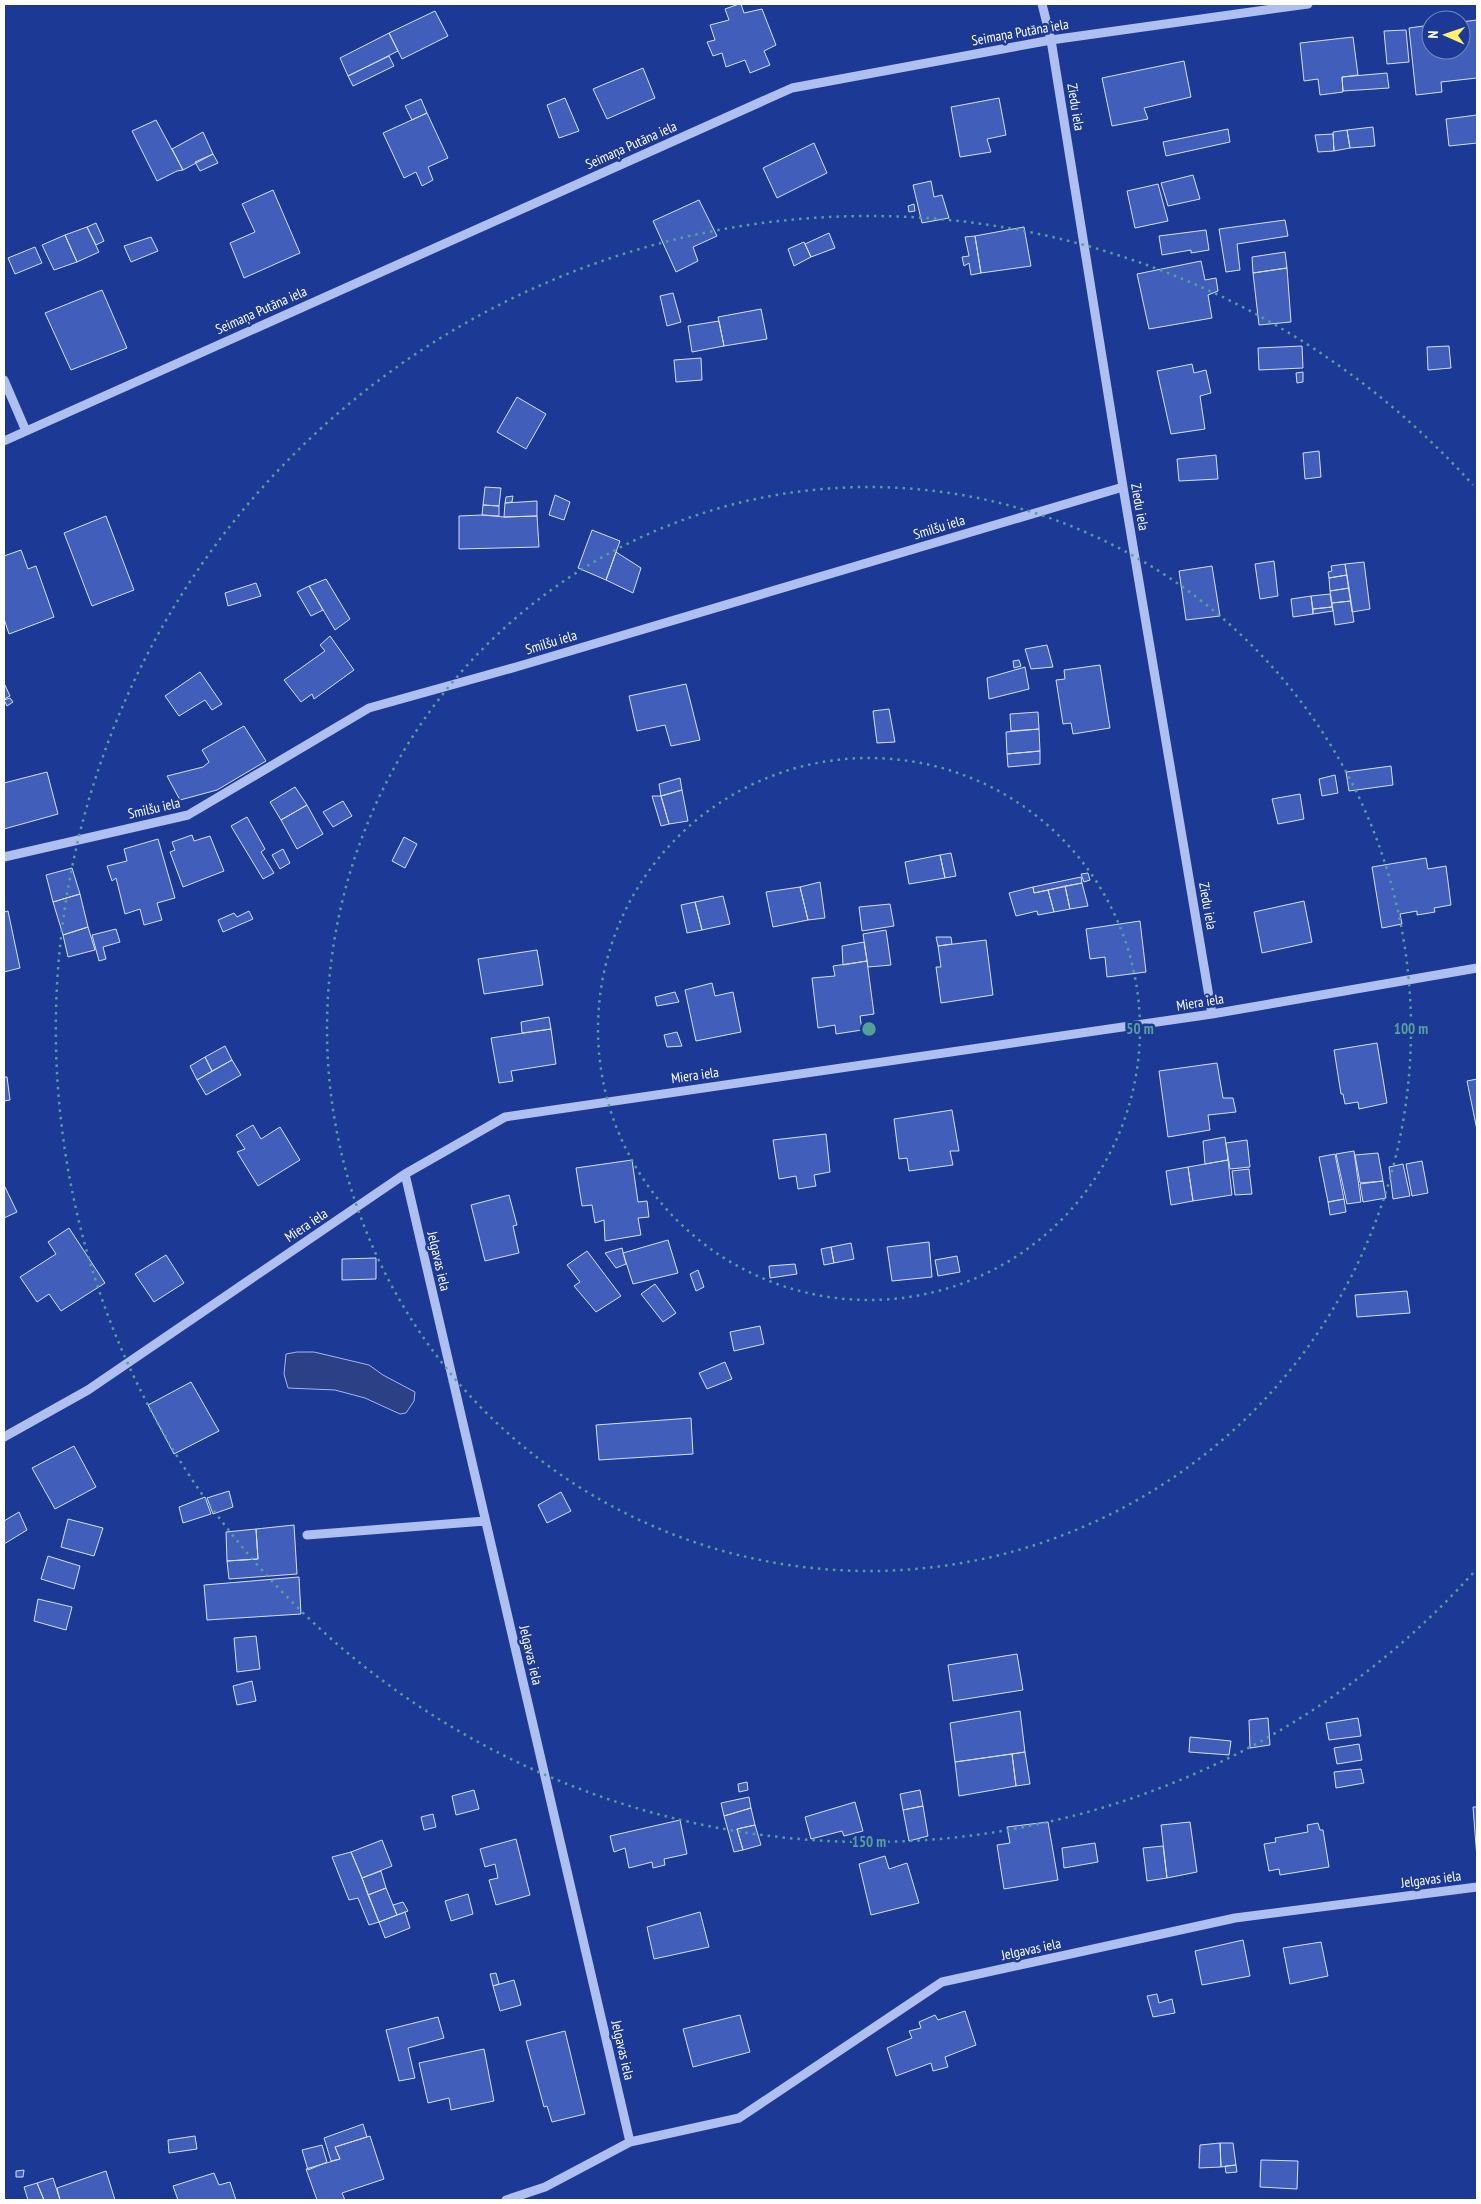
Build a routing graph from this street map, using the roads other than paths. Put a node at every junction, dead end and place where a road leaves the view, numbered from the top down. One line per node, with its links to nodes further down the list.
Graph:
1 (1042, 4): 3 (street, Ziedu iela)
2 (1308, 4): 3 (street, Seimaņa Putāna iela)
3 (1052, 40): 5 (street, Seimaņa Putāna iela); 7 (street, Ziedu iela)
4 (4, 380): 5 (street)
5 (26, 430): 6 (street, Seimaņa Putāna iela)
6 (4, 441)
7 (1123, 486): 8 (street, Smilšu iela); 10 (street, Ziedu iela)
8 (4, 857)
9 (1477, 968): 10 (street, Miera iela)
10 (1212, 1014): 11 (street, Miera iela)
11 (405, 1174): 12 (street, Miera iela); 13 (street, Jelgavas iela)
12 (4, 1437)
13 (485, 1521): 14 (street); 16 (street, Jelgavas iela)
14 (307, 1535)
15 (1477, 1887): 16 (street, Jelgavas iela)
16 (630, 2142): 17 (street, Jelgavas iela)
17 (506, 2200)

